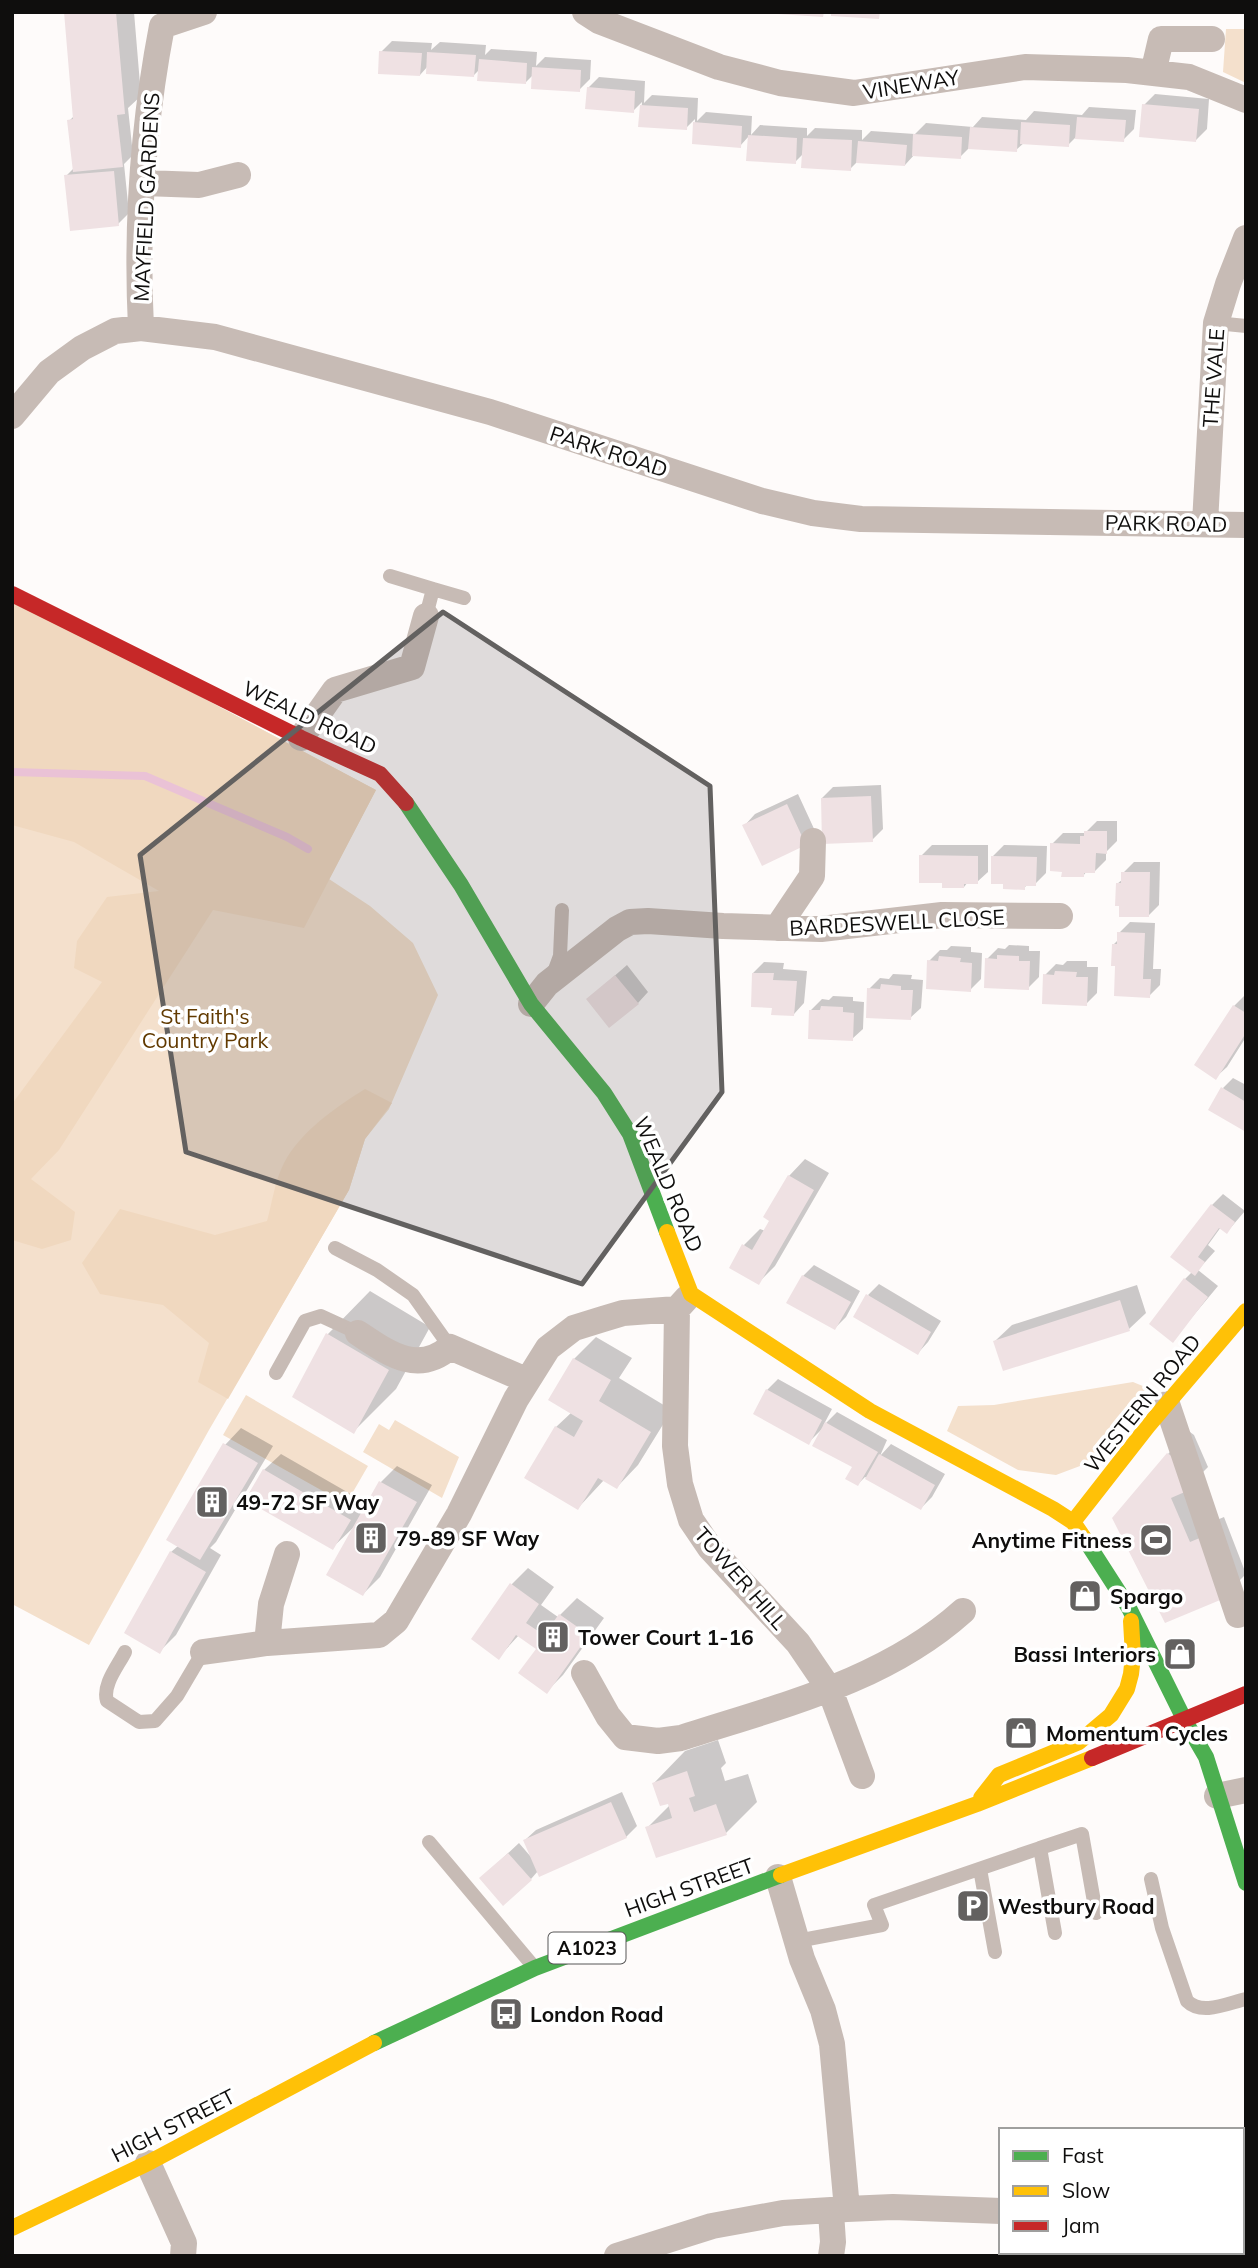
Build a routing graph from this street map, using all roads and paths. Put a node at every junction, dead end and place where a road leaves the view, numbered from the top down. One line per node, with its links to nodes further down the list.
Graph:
1 (204, 12): 3 (street, MAYFIELD GARDENS)
2 (585, 12): 5 (street, VINEWAY)
3 (155, 19): 8 (street, MAYFIELD GARDENS)
4 (1212, 39): 5 (street)
5 (1153, 73): 6 (street, VINEWAY)
6 (1246, 100)
7 (238, 175): 8 (street)
8 (144, 183): 12 (street, MAYFIELD GARDENS)
9 (1246, 238): 10 (street, THE VALE)
10 (1216, 323): 11 (lane); 14 (street, THE VALE)
11 (1246, 326)
12 (141, 328): 13 (street, PARK ROAD); 14 (street, PARK ROAD)
13 (12, 416)
14 (1205, 523): 15 (street, PARK ROAD)
15 (1246, 525)
16 (390, 576): 17 (lane)
17 (433, 589): 19 (lane); 20 (lane)
18 (12, 594): 21 (street, WEALD ROAD)
19 (464, 598)
20 (426, 616): 21 (street)
21 (301, 738): 26 (street, WEALD ROAD)
22 (813, 841): 25 (street, BARDESWELL CLOSE)
23 (562, 910): 26 (lane)
24 (1060, 916): 25 (street, BARDESWELL CLOSE)
25 (777, 928): 26 (street, BARDESWELL CLOSE)
26 (539, 994): 28 (street, WEALD ROAD)
27 (335, 1248): 31 (lane)
28 (684, 1301): 33 (street); 35 (street); 44 (street, TOWER HILL)
29 (1246, 1311): 34 (street, WESTERN ROAD)
30 (358, 1333): 31 (street); 32 (lane)
31 (450, 1347): 33 (street)
32 (276, 1373)
33 (526, 1380): 40 (street)
34 (1167, 1404): 35 (street, WESTERN ROAD); 39 (street)
35 (1073, 1522): 37 (street)
36 (287, 1554): 40 (street)
37 (1129, 1608): 46 (street); 50 (street)
38 (963, 1611): 44 (street)
39 (1238, 1615)
40 (267, 1643): 42 (street)
41 (125, 1652): 42 (lane)
42 (203, 1652)
43 (584, 1673): 44 (street)
44 (830, 1690): 47 (street, TOWER HILL)
45 (1246, 1694): 46 (street, HIGH STREET / A1023)
46 (1185, 1721): 49 (street); 50 (street, HIGH STREET / A1023)
47 (862, 1776)
48 (1246, 1790): 49 (street)
49 (1217, 1796): 56 (street)
50 (977, 1804): 54 (street, HIGH STREET / A1023)
51 (429, 1842): 61 (lane)
52 (1040, 1848): 53 (lane); 57 (lane); 58 (lane)
53 (980, 1869): 59 (lane); 60 (lane)
54 (778, 1877): 59 (street); 61 (street, HIGH STREET / A1023)
55 (1151, 1879): 62 (lane)
56 (1246, 1883)
57 (1096, 1913)
58 (1055, 1933)
59 (797, 1941): 64 (street)
60 (995, 1952)
61 (535, 1969): 63 (street, HIGH STREET / A1023)
62 (1246, 1999)
63 (148, 2163): 66 (street, HIGH STREET / A1023); 67 (street)
64 (839, 2211): 65 (street); 68 (street); 69 (street)
65 (999, 2211)
66 (12, 2228)
67 (183, 2256)
68 (617, 2256)
69 (831, 2256)

